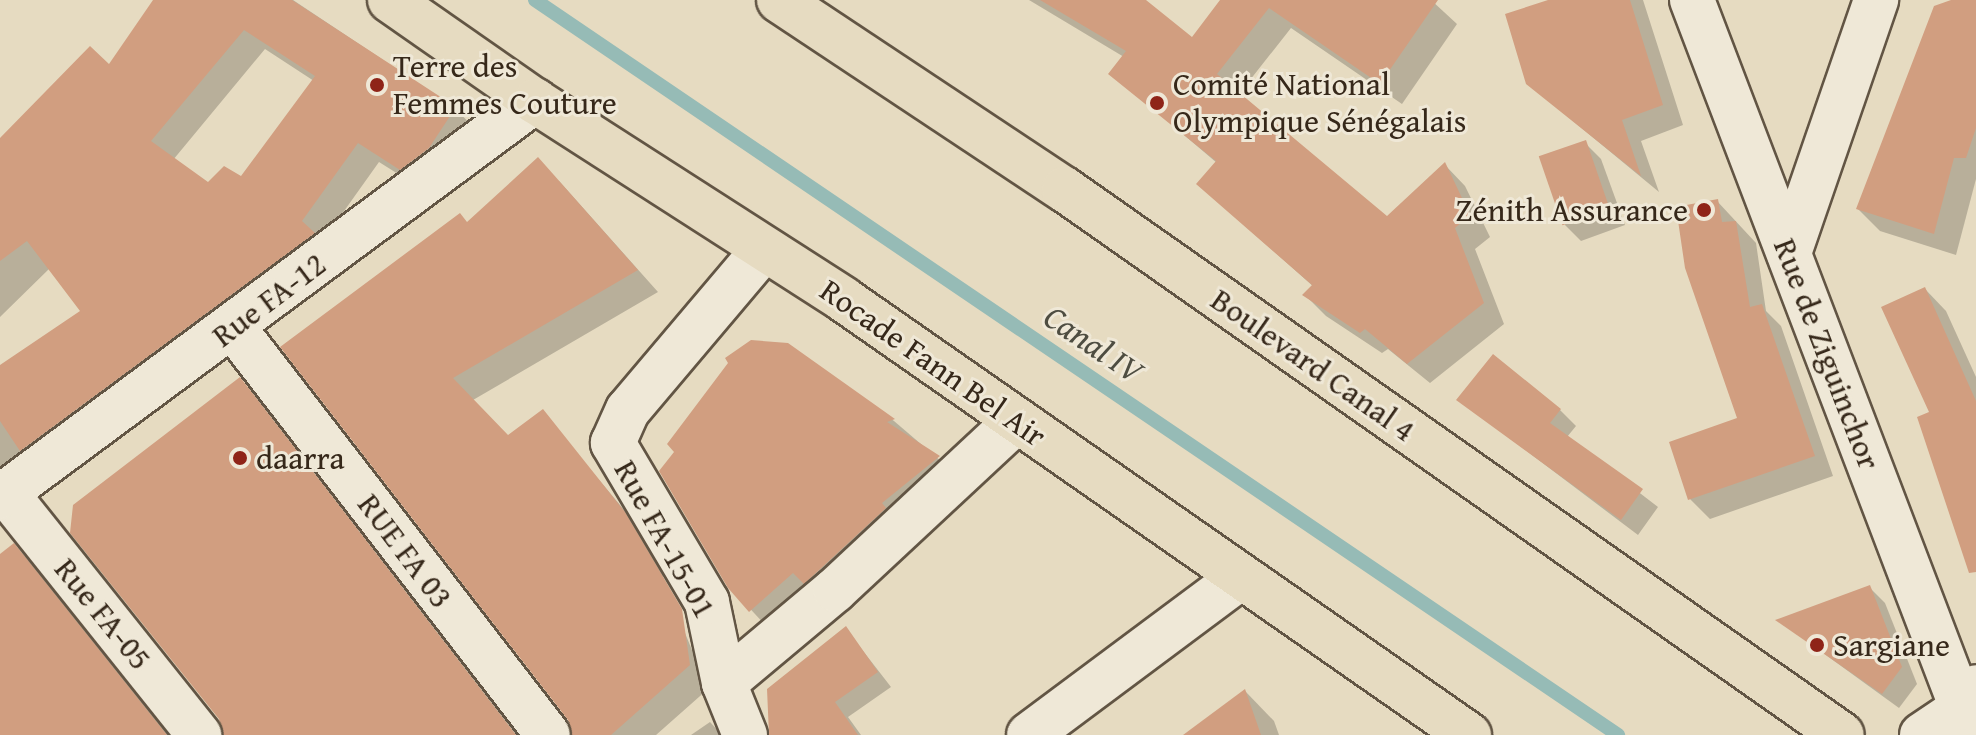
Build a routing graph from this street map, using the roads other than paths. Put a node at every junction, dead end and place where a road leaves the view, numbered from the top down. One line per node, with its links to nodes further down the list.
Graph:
1 (390, 0): 5 (main road, Rocade Fann Bel Air)
2 (779, 0): 19 (main road, Boulevard Canal 4)
3 (1692, 0): 7 (street, Rue de Ziguinchor)
4 (1876, 0): 7 (street)
5 (535, 101): 6 (main road, Rocade Fann Bel Air); 8 (street, Rue FA-12)
6 (764, 249): 9 (main road, Rocade Fann Bel Air); 12 (street, Rue FA-15-01)
7 (1789, 253): 13 (street, Rue de Ziguinchor)
8 (233, 327): 10 (street, Rue FA-12); 15 (street, RUE FA 03)
9 (1016, 421): 11 (main road, Rocade Fann Bel Air); 12 (street)
10 (3, 495): 14 (street, Rue FA-05)
11 (1240, 578): 17 (street); 18 (main road, Rocade Fann Bel Air)
12 (724, 683): 16 (street, Rue FA-15-01)
13 (1969, 714): 20 (street)
14 (199, 735)
15 (548, 735)
16 (745, 735)
17 (1029, 735)
18 (1469, 735)
19 (1842, 735)
20 (1922, 735)

